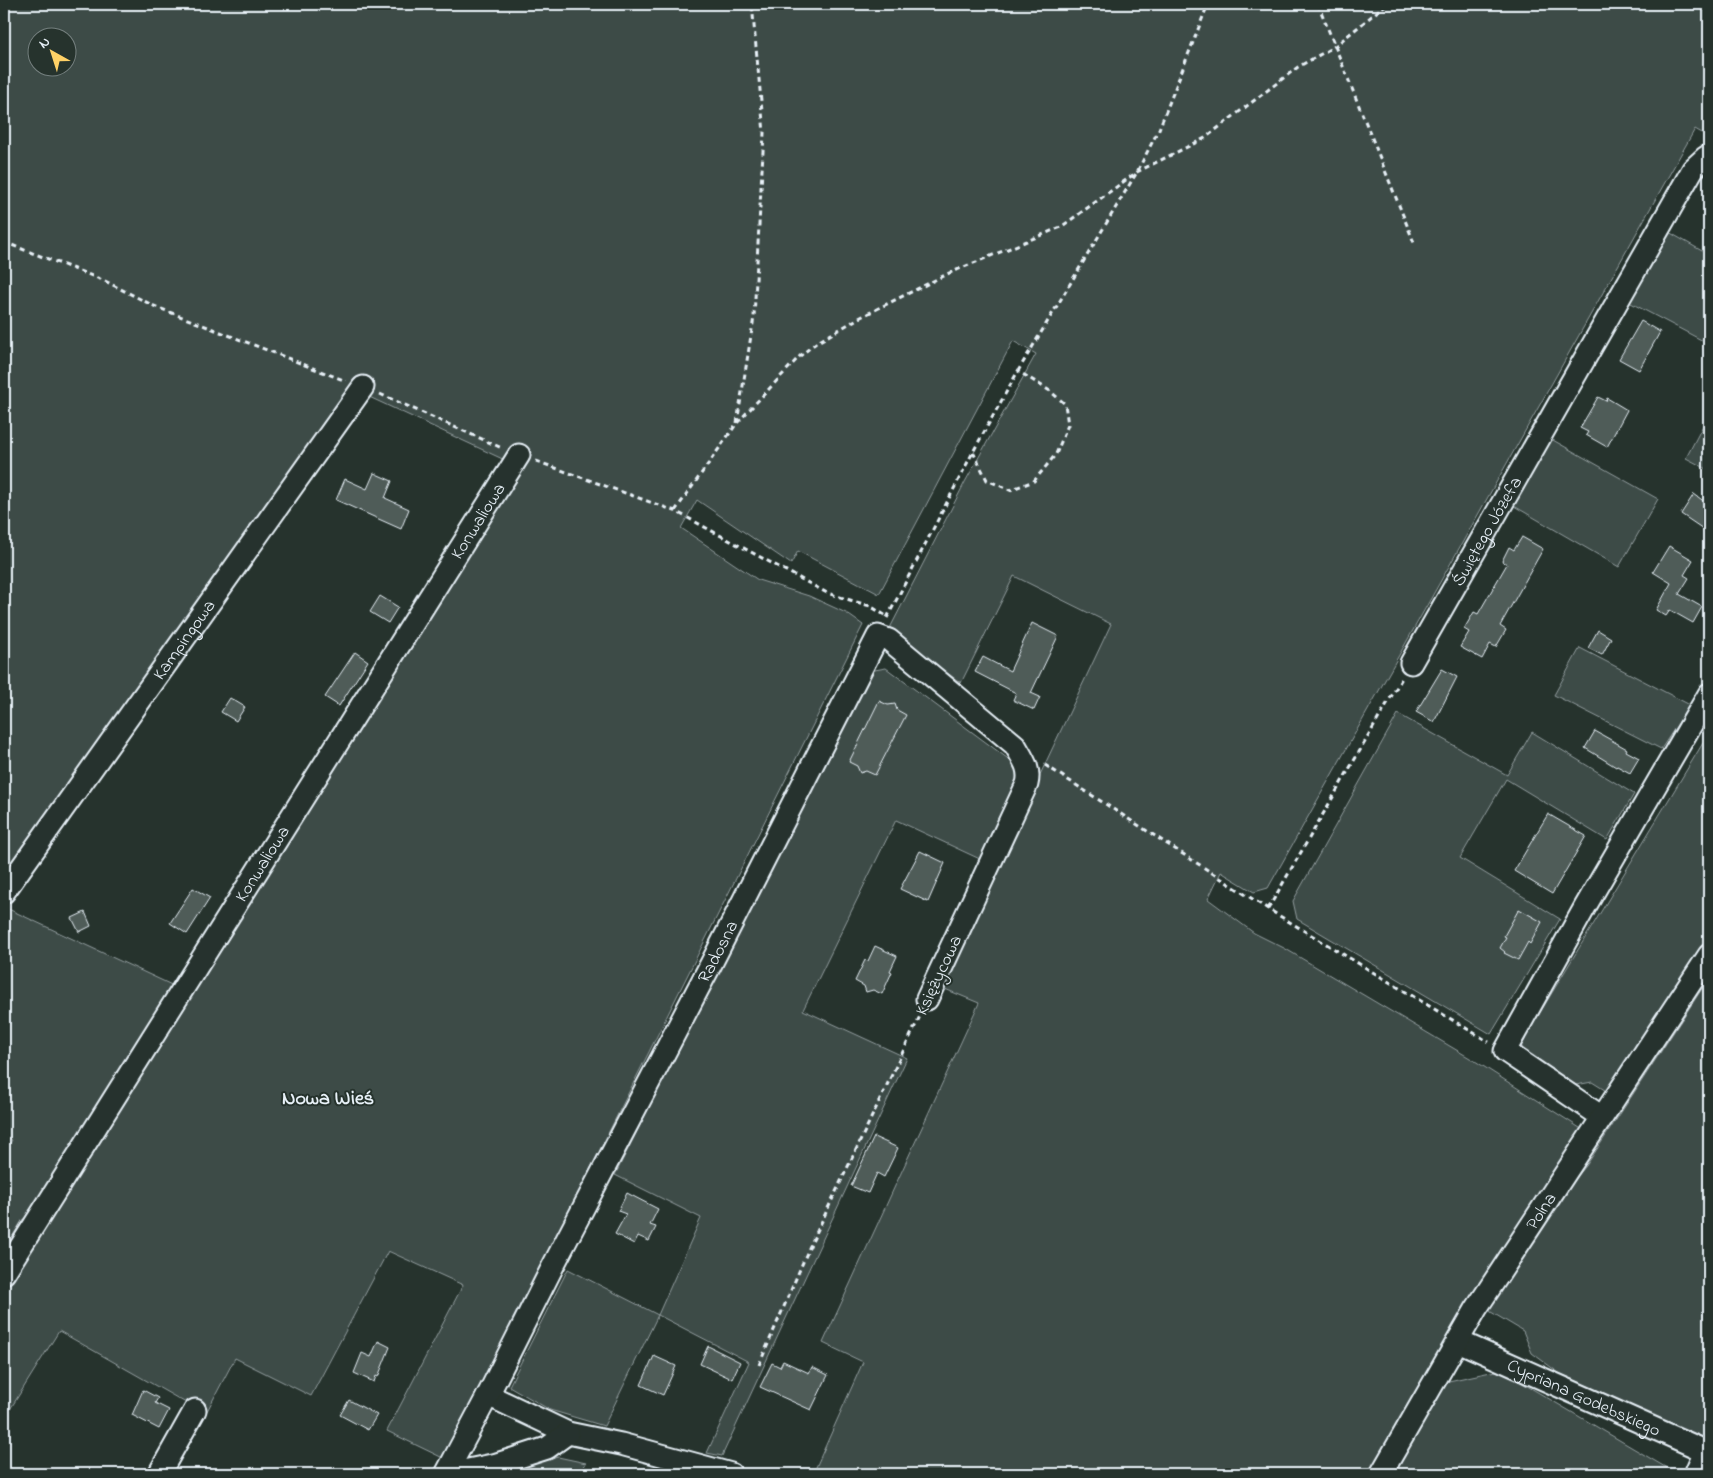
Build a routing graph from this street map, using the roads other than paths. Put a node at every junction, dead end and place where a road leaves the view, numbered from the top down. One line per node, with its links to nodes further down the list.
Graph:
1 (1709, 158): 5 (street, Świętego Józefa)
2 (363, 387): 7 (street, Kampingowa)
3 (519, 456): 11 (street, Konwaliowa)
4 (878, 636): 9 (street, Księżycowa); 13 (street, Radosna)
5 (1411, 662)
6 (1709, 694): 10 (street)
7 (4, 892)
8 (1709, 955): 10 (street, Polna)
9 (927, 999)
10 (1602, 1117): 12 (street, Polna)
11 (4, 1273)
12 (1458, 1341): 16 (street, Cypriana Godebskiego); 20 (street, Polna)
13 (488, 1396): 15 (street); 18 (street, Radosna)
14 (195, 1410): 17 (street)
15 (568, 1433): 18 (street); 19 (street)
16 (1707, 1451): 21 (street)
17 (159, 1474)
18 (447, 1474)
19 (731, 1474)
20 (1381, 1474)
21 (1695, 1474)

